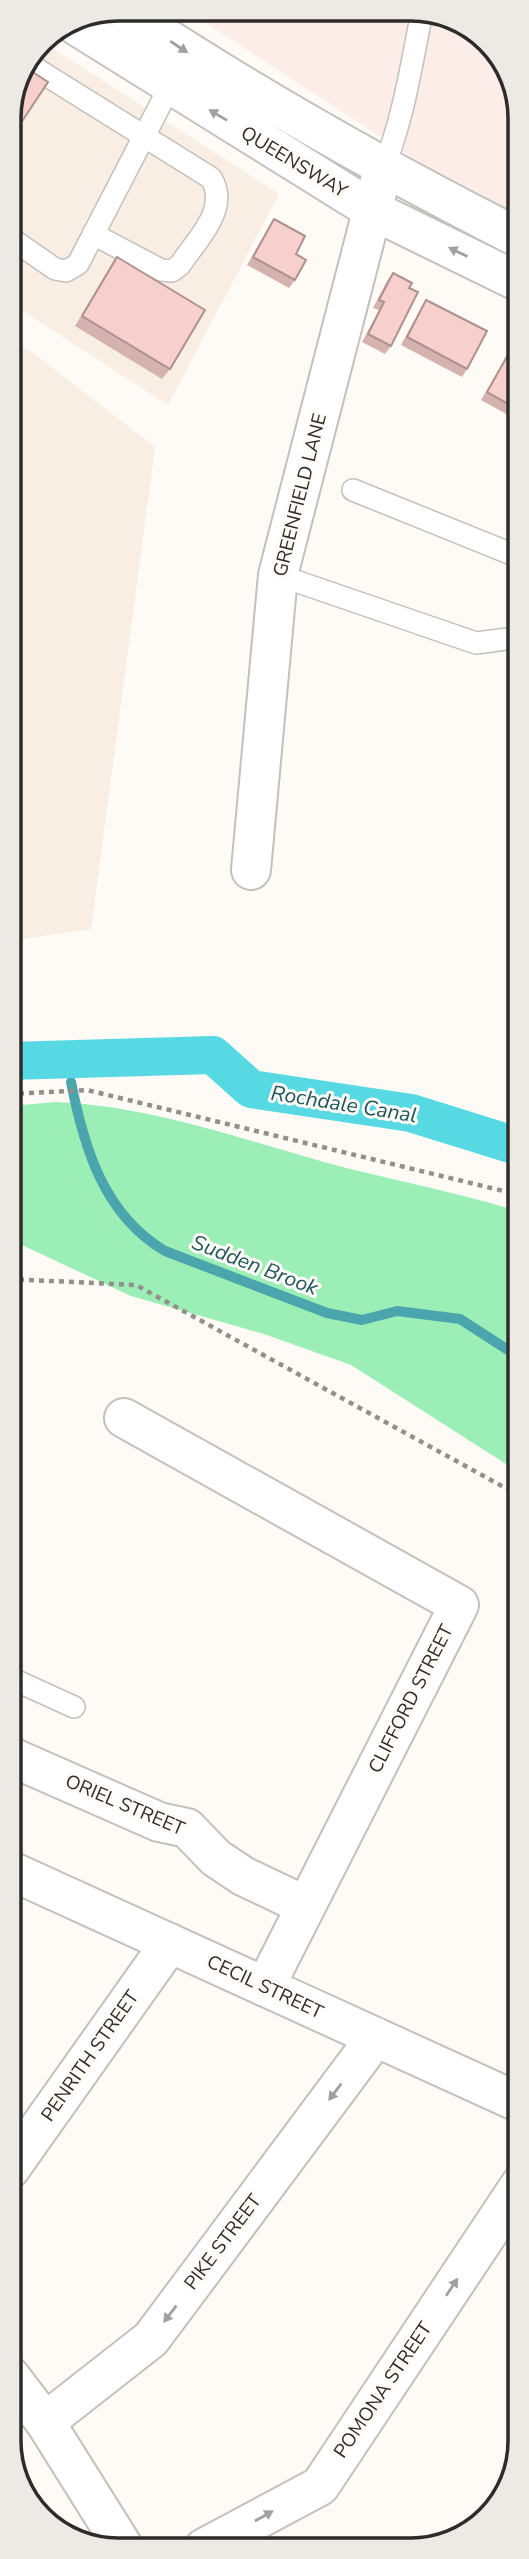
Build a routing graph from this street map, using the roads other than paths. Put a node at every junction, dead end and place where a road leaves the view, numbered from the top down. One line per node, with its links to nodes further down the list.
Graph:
1 (140, 21): 7 (main road, QUEENSWAY, one-way to 7)
2 (420, 22): 7 (lane)
3 (86, 26): 5 (main road, QUEENSWAY)
4 (35, 68): 6 (lane)
5 (170, 86): 6 (lane); 8 (main road, QUEENSWAY, one-way to 5)
6 (144, 138): 10 (lane); 10 (lane)
7 (383, 169): 8 (main road, GREENFIELD LANE); 9 (main road, QUEENSWAY)
8 (374, 211): 12 (main road, QUEENSWAY, one-way to 8); 15 (main road, GREENFIELD LANE)
9 (508, 232)
10 (93, 234): 11 (lane)
11 (21, 245)
12 (508, 277)
13 (353, 490): 14 (lane)
14 (508, 552)
15 (278, 575): 16 (lane); 17 (main road, GREENFIELD LANE)
16 (508, 639)
17 (251, 870)
18 (124, 1418): 23 (main road, CLIFFORD STREET)
19 (21, 1683): 20 (lane)
20 (75, 1707)
21 (21, 1761): 23 (main road, ORIEL STREET)
22 (21, 1875): 24 (main road, CECIL STREET)
23 (306, 1906): 25 (main road, CLIFFORD STREET)
24 (170, 1943): 25 (main road, CECIL STREET); 28 (main road, PENRITH STREET)
25 (265, 1987): 26 (main road, CECIL STREET)
26 (376, 2037): 27 (main road, CECIL STREET); 31 (main road, PIKE STREET, one-way to 31)
27 (508, 2098)
28 (21, 2153)
29 (508, 2203): 33 (main road, POMONA STREET, one-way to 29)
30 (21, 2390): 31 (main road)
31 (45, 2422): 32 (main road)
32 (114, 2538)
33 (225, 2538)

